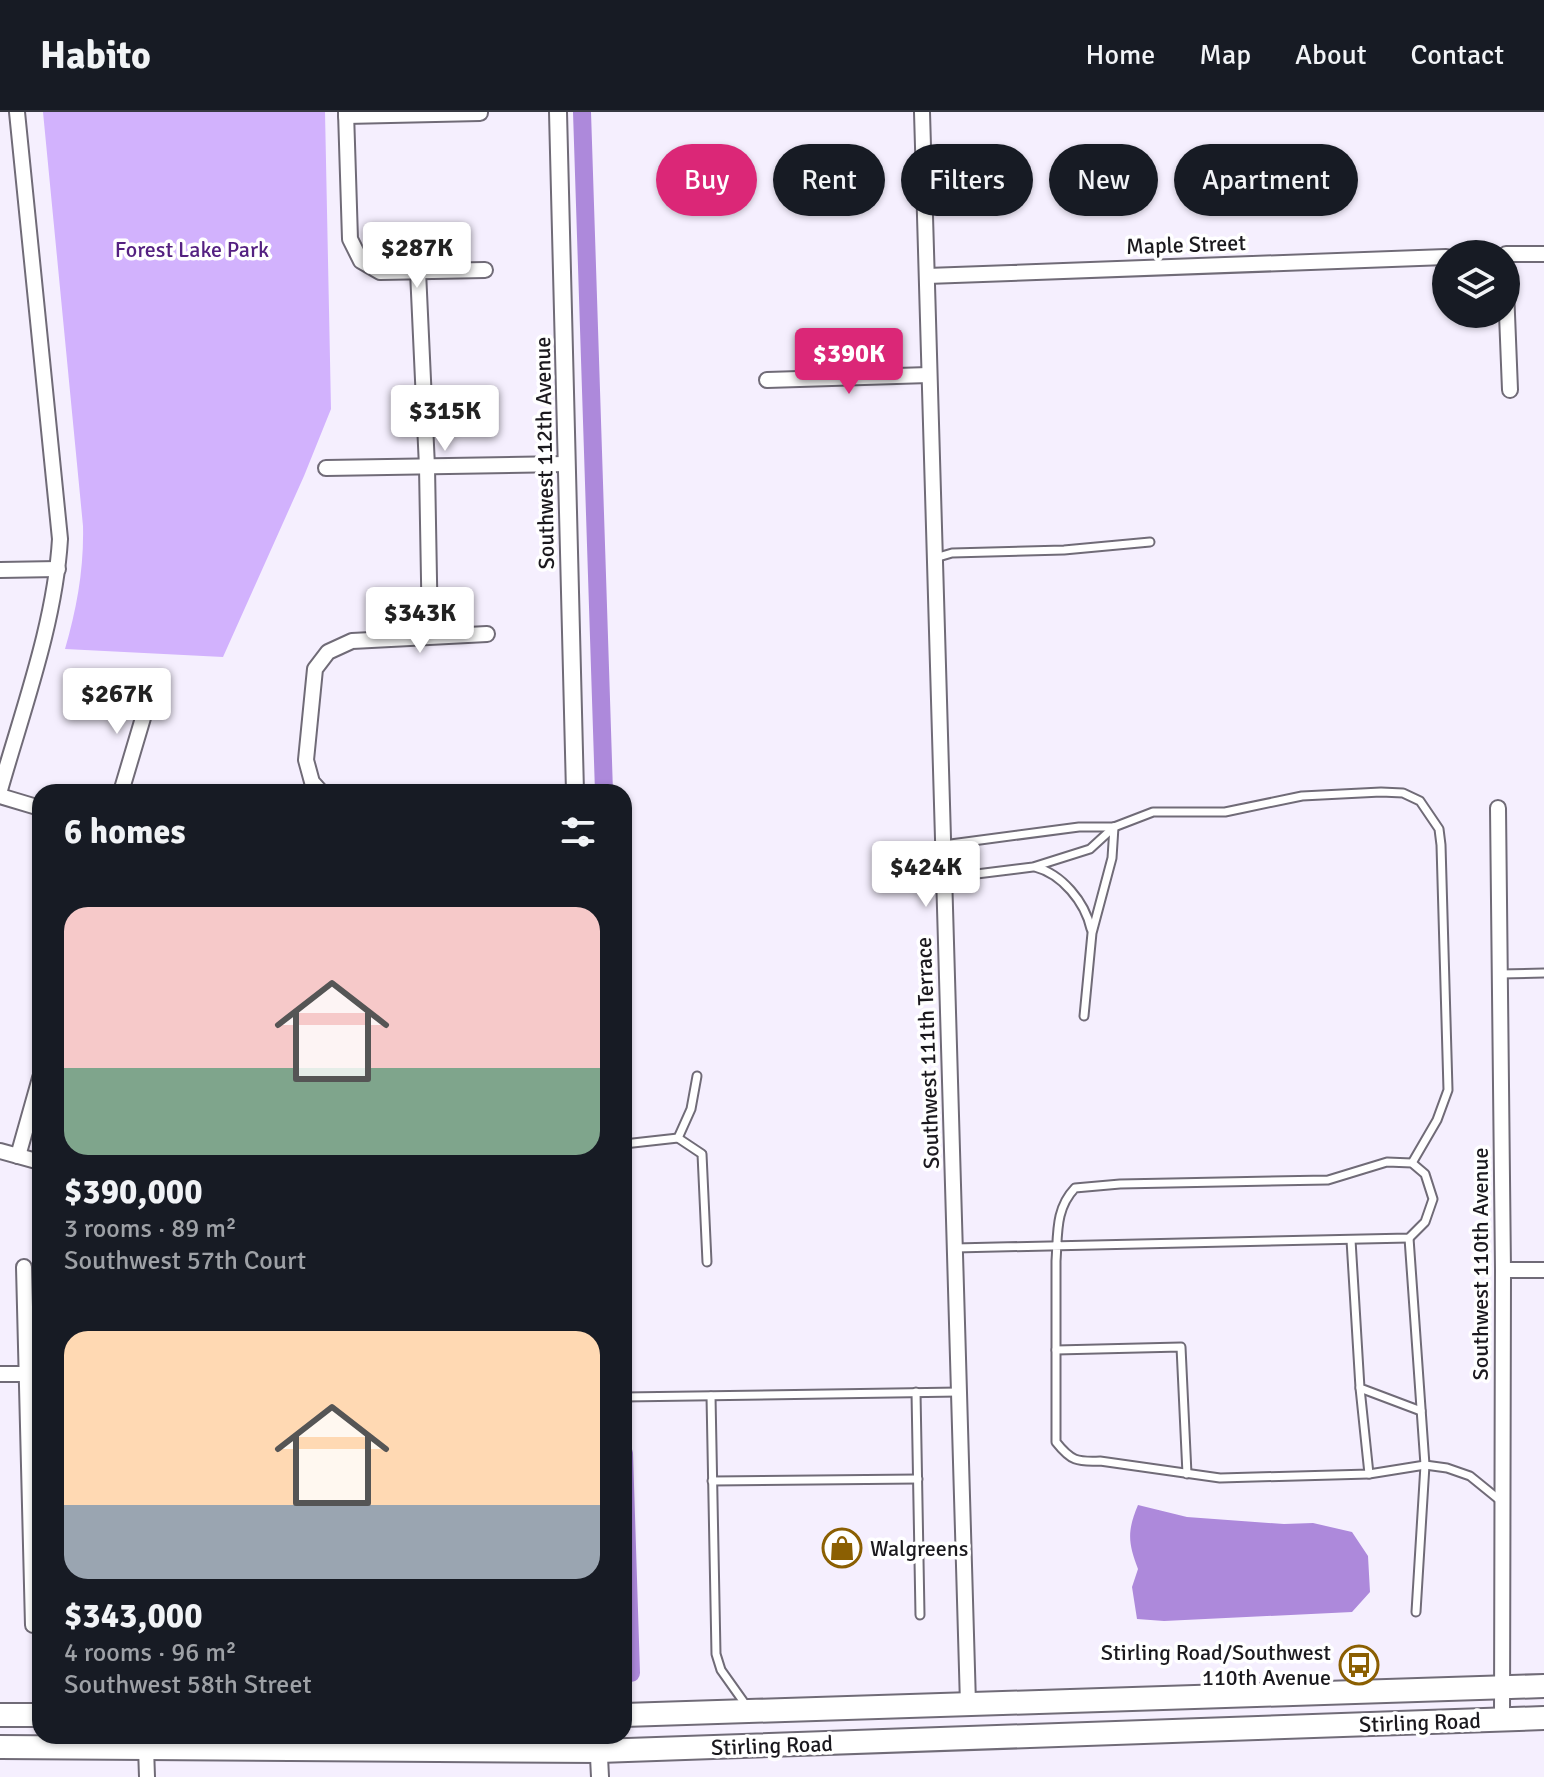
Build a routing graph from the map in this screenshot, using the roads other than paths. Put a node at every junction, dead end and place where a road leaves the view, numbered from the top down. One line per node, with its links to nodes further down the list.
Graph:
1 (17, 112): 21 (street)
2 (558, 112): 16 (street, Southwest 112th Avenue)
3 (922, 112): 11 (street, Southwest 111th Terrace)
4 (480, 113): 5 (street)
5 (346, 114): 10 (street)
6 (1520, 254): 7 (street)
7 (1544, 254)
8 (1432, 258): 11 (street, Maple Street)
9 (485, 270): 10 (street)
10 (418, 271): 17 (street)
11 (927, 276): 13 (street, Southwest 111th Terrace)
12 (1508, 328): 15 (street)
13 (929, 375): 14 (street); 20 (street, Southwest 111th Terrace)
14 (767, 380)
15 (1510, 390)
16 (566, 464): 17 (street); 28 (street, Southwest 112th Avenue)
17 (427, 467): 18 (street); 24 (street)
18 (326, 468)
19 (1150, 542): 20 (lane)
20 (935, 558): 33 (street, Southwest 111th Terrace)
21 (58, 569): 22 (street); 29 (street)
22 (0, 570)
23 (487, 634): 24 (street)
24 (430, 635): 27 (street)
25 (151, 691): 26 (street)
26 (123, 784)
27 (314, 784)
28 (575, 784)
29 (0, 793): 30 (street)
30 (32, 805)
31 (1500, 813): 38 (street, Southwest 110th Avenue)
32 (1114, 827): 33 (lane); 34 (lane); 36 (lane); 47 (lane)
33 (943, 845): 35 (street, Southwest 111th Terrace)
34 (1033, 867): 35 (lane); 36 (lane)
35 (944, 878): 51 (street, Southwest 111th Terrace)
36 (1092, 933): 39 (lane)
37 (1544, 973): 38 (lane)
38 (1500, 974): 54 (street, Southwest 110th Avenue)
39 (1084, 1016)
40 (697, 1076): 42 (lane)
41 (32, 1106): 45 (street)
42 (678, 1138): 43 (lane); 52 (lane)
43 (632, 1143)
44 (0, 1151): 45 (street)
45 (18, 1156): 46 (street)
46 (32, 1160)
47 (1412, 1163): 48 (lane); 50 (lane)
48 (1409, 1238): 49 (lane); 65 (lane)
49 (1351, 1240): 50 (lane); 60 (lane)
50 (1057, 1245): 51 (lane); 57 (lane)
51 (955, 1248): 62 (street, Southwest 111th Terrace)
52 (707, 1262)
53 (24, 1267): 56 (street)
54 (1503, 1270): 55 (street); 72 (street, Southwest 110th Avenue)
55 (1544, 1270)
56 (32, 1328): 59 (street)
57 (1056, 1350): 68 (lane); 68 (lane)
58 (0, 1374): 59 (street)
59 (26, 1374): 66 (street)
60 (1360, 1388): 65 (lane); 69 (lane)
61 (916, 1392): 62 (lane); 63 (lane); 70 (lane)
62 (959, 1392): 77 (street, Southwest 111th Terrace)
63 (711, 1396): 64 (lane); 71 (lane)
64 (632, 1397)
65 (1421, 1411): 67 (lane)
66 (32, 1449)
67 (1425, 1465): 69 (lane); 72 (lane); 73 (lane)
68 (1187, 1474): 69 (lane)
69 (1369, 1474)
70 (918, 1479): 71 (lane); 74 (lane)
71 (712, 1481): 78 (lane)
72 (1502, 1502): 76 (street, Southwest 110th Avenue)
73 (1416, 1612)
74 (920, 1615)
75 (1544, 1686): 76 (main road, Stirling Road)
76 (1501, 1688): 77 (main road, Stirling Road); 83 (street, Southwest 110th Avenue)
77 (968, 1704): 78 (main road, Stirling Road)
78 (750, 1711): 81 (main road, Stirling Road)
79 (0, 1715): 80 (main road)
80 (32, 1715)
81 (632, 1715)
82 (1544, 1718): 83 (main road, Stirling Road)
83 (1502, 1719): 84 (main road, Stirling Road)
84 (632, 1742)
85 (486, 1744): 88 (main road, Stirling Road)
86 (599, 1744): 90 (street)
87 (0, 1747): 88 (main road, Stirling Road)
88 (146, 1747): 89 (street)
89 (147, 1777)
90 (600, 1777)

